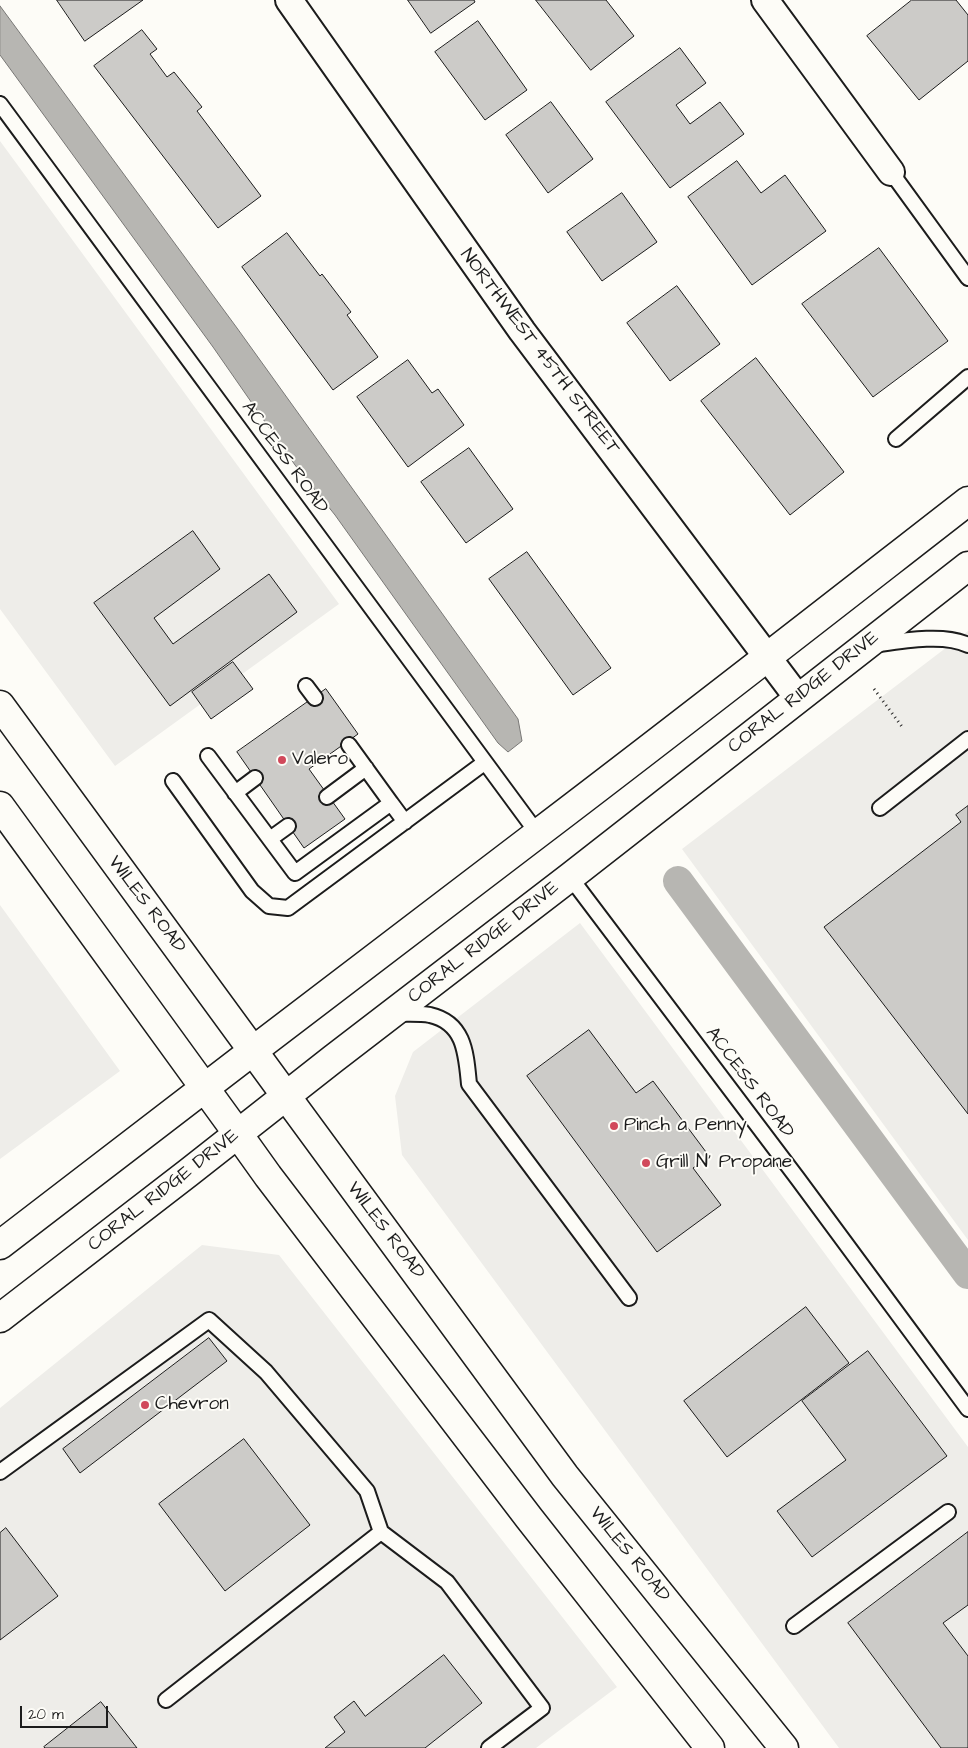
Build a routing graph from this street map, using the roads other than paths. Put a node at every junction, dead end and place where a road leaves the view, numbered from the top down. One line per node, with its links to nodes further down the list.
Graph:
1 (289, 0): 12 (street, NORTHWEST 45TH STREET)
2 (765, 0): 4 (street)
3 (0, 104): 20 (lane, ACCESS ROAD)
4 (891, 172): 5 (lane)
5 (968, 278)
6 (968, 377): 7 (lane)
7 (896, 439)
8 (968, 501): 12 (main road)
9 (968, 566): 11 (main road, CORAL RIDGE DRIVE)
10 (968, 645): 11 (lane)
11 (864, 647): 15 (main road, CORAL RIDGE DRIVE)
12 (767, 656): 15 (street, NORTHWEST 45TH STREET); 31 (main road)
13 (306, 686): 14 (lane)
14 (315, 698)
15 (798, 698): 33 (main road, CORAL RIDGE DRIVE)
16 (0, 704): 35 (main road, WILES ROAD)
17 (968, 739): 28 (lane)
18 (349, 745): 21 (lane)
19 (208, 756): 24 (lane)
20 (484, 763): 29 (lane); 31 (lane, ACCESS ROAD)
21 (366, 768): 25 (lane); 26 (lane)
22 (255, 778): 24 (lane)
23 (173, 781): 29 (lane)
24 (236, 793): 32 (lane)
25 (327, 797)
26 (391, 803): 29 (lane); 32 (lane)
27 (0, 806): 36 (main road)
28 (880, 808)
29 (405, 822)
30 (288, 826): 32 (lane)
31 (538, 834): 35 (main road)
32 (270, 839)
33 (570, 877): 34 (main road, CORAL RIDGE DRIVE); 42 (lane, ACCESS ROAD)
34 (392, 1014): 37 (main road, CORAL RIDGE DRIVE); 40 (lane)
35 (254, 1050): 36 (main road); 37 (main road, WILES ROAD)
36 (205, 1087): 38 (main road); 39 (main road)
37 (286, 1096): 38 (main road, CORAL RIDGE DRIVE); 50 (main road, WILES ROAD)
38 (238, 1134): 41 (main road, CORAL RIDGE DRIVE); 49 (main road)
39 (0, 1245)
40 (629, 1298)
41 (0, 1318)
42 (968, 1409)
43 (0, 1472): 45 (lane)
44 (948, 1512): 46 (lane)
45 (381, 1532): 47 (lane); 48 (lane)
46 (794, 1626)
47 (166, 1700)
48 (489, 1748)
49 (710, 1748)
50 (784, 1748)

